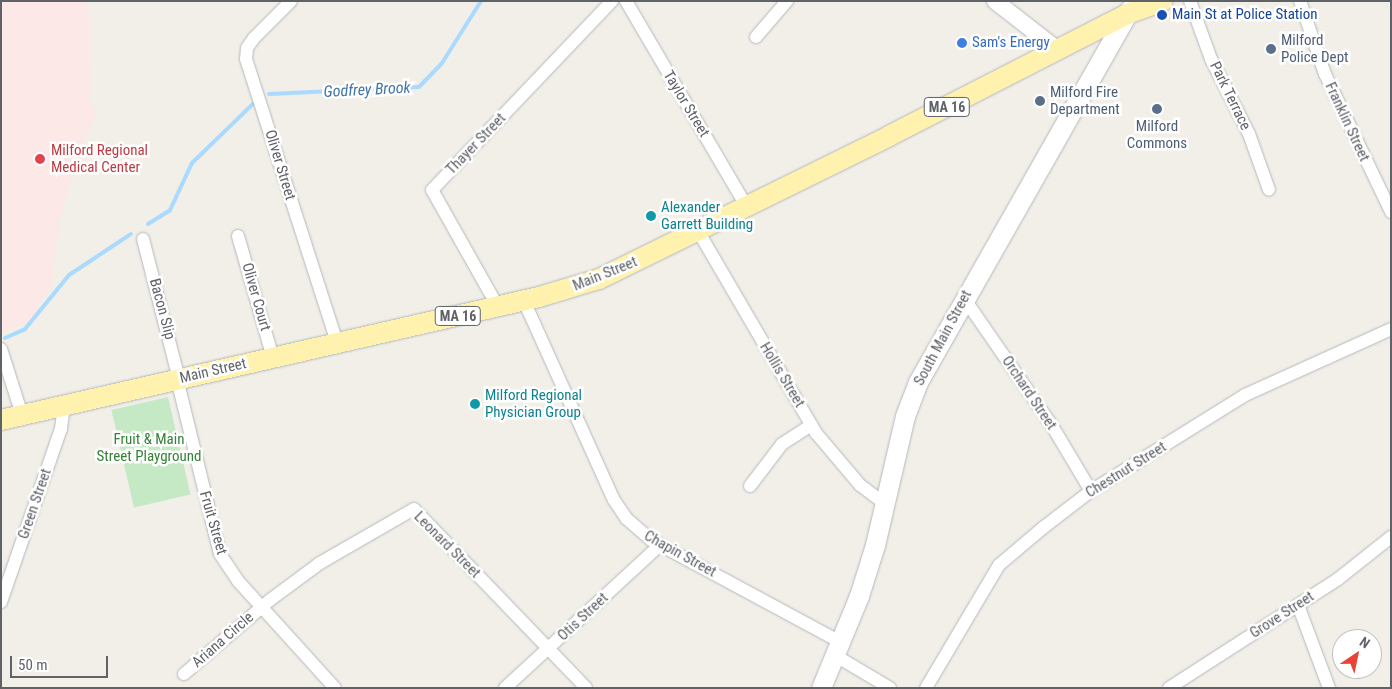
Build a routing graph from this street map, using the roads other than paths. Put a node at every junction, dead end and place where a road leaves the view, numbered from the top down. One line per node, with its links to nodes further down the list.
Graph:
1 (291, 1): 22 (street, Oliver Street)
2 (612, 1): 20 (street, Thayer Street)
3 (626, 1): 13 (street, Taylor Street)
4 (787, 1): 10 (street)
5 (995, 1): 11 (street)
6 (1164, 1): 9 (main road, Main Street / MA 16)
7 (1190, 1): 12 (street, Park Terrace)
8 (1300, 1): 14 (street, Franklin Street)
9 (1130, 7): 11 (main road, Main Street / MA 16); 18 (main road, South Main Street)
10 (756, 37)
11 (1058, 50): 13 (main road, Main Street / MA 16)
12 (1269, 190)
13 (747, 207): 15 (main road, Main Street / MA 16)
14 (1391, 212)
15 (698, 232): 19 (main road, Main Street / MA 16); 29 (street, Hollis Street)
16 (238, 236): 24 (street, Oliver Court)
17 (143, 239): 25 (street, Bacon Slip)
18 (964, 298): 31 (street, Orchard Street); 32 (main road, South Main Street)
19 (524, 301): 20 (main road, Main Street / MA 16); 34 (street, Chapin Street)
20 (498, 306): 22 (main road, Main Street / MA 16)
21 (1391, 329): 31 (street, Chestnut Street)
22 (336, 343): 24 (main road, Main Street / MA 16)
23 (1, 349): 27 (street)
24 (273, 358): 25 (main road, Main Street / MA 16)
25 (178, 379): 26 (main road, Main Street / MA 16); 37 (street, Fruit Street)
26 (64, 406): 27 (main road, Main Street / MA 16); 35 (street, Green Street)
27 (22, 415): 28 (main road, Main Street / MA 16)
28 (1, 420)
29 (811, 425): 30 (street); 32 (street, Hollis Street)
30 (750, 486)
31 (1091, 491): 46 (street, Chestnut Street)
32 (884, 503): 39 (main road, South Main Street)
33 (1391, 537): 36 (street, Grove Street)
34 (660, 545): 38 (street, Otis Street); 39 (street, Chapin Street)
35 (1, 602)
36 (1298, 605): 47 (street, Grove Street); 48 (street)
37 (262, 607): 38 (street, Leonard Street); 40 (street, Ariana Circle); 41 (street, Fruit Street)
38 (548, 649): 42 (street, Otis Street); 43 (street, Leonard Street)
39 (839, 649): 44 (main road, South Main Street); 45 (street, Chapin Street)
40 (184, 674)
41 (335, 688)
42 (505, 688)
43 (586, 688)
44 (821, 688)
45 (890, 688)
46 (926, 688)
47 (1169, 688)
48 (1328, 688)

